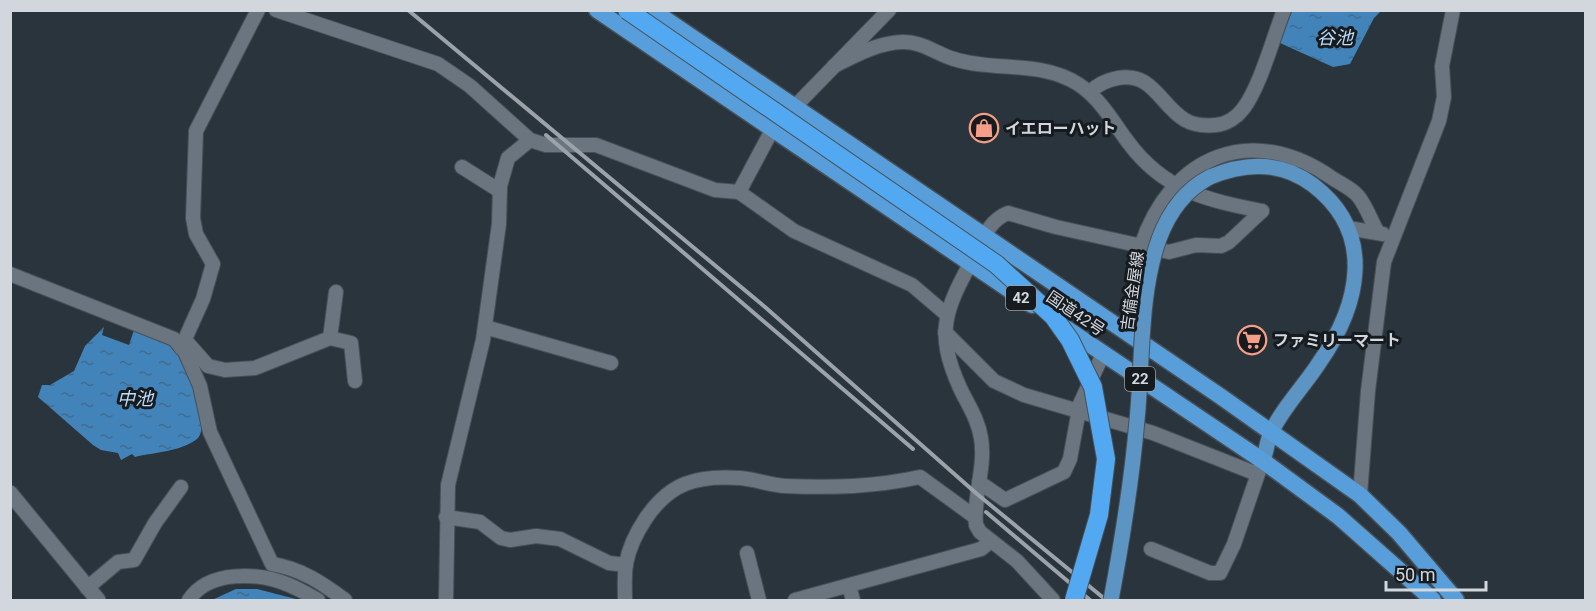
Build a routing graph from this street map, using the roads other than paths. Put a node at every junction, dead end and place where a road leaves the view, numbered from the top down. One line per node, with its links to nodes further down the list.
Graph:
1 (258, 10): 30 (street)
2 (276, 10): 13 (street)
3 (597, 10): 12 (highway, 国道42号 / 42)
4 (627, 10): 58 (highway, bridge)
5 (652, 10): 11 (highway, 国道42号 / 42)
6 (889, 10): 9 (street)
7 (1284, 10): 10 (street)
8 (1453, 10): 21 (street)
9 (834, 66): 10 (street); 11 (street)
10 (1090, 92): 15 (street)
11 (793, 107): 12 (street); 20 (highway, 国道42号 / 42)
12 (772, 130): 17 (street); 23 (highway, 国道42号 / 42)
13 (530, 141): 16 (street); 17 (street)
14 (462, 167): 16 (street)
15 (1174, 185): 19 (street); 22 (street); 22 (street)
16 (500, 191): 27 (street)
17 (739, 192): 26 (street)
18 (1348, 228): 19 (street); 35 (main road, 吉備金屋線 / 22); 59 (main road, 吉備金屋線 / 22, bridge)
19 (1378, 233): 21 (street)
20 (985, 236): 22 (street); 23 (street); 35 (highway, 国道42号 / 42)
21 (1394, 236): 40 (street)
22 (1141, 246)
23 (970, 264): 26 (street); 31 (highway, 国道42号 / 42)
24 (10, 274): 30 (street)
25 (336, 292): 29 (street)
26 (946, 314): 28 (street)
27 (485, 327): 32 (street); 41 (street)
28 (945, 331): 34 (street); 37 (street)
29 (330, 338): 30 (street); 33 (street)
30 (183, 344): 52 (street)
31 (1103, 354): 34 (street); 36 (highway, 国道42号 / 42)
32 (611, 363)
33 (355, 381)
34 (1078, 412): 36 (street); 37 (street)
35 (1270, 434): 36 (main road, 吉備金屋線 / 22); 40 (highway, 国道42号 / 42)
36 (1260, 468): 44 (street); 60 (highway, 国道42号 / 42)
37 (979, 482): 42 (street)
38 (181, 487): 48 (street)
39 (10, 493): 48 (street)
40 (1360, 495): 61 (highway, 国道42号 / 42)
41 (446, 517): 46 (street); 53 (street)
42 (975, 517): 43 (street); 46 (street)
43 (991, 541): 47 (street); 57 (street)
44 (1151, 549)
45 (747, 553): 55 (street)
46 (626, 565): 54 (street)
47 (849, 586): 49 (street); 56 (street)
48 (92, 594)
49 (804, 599)
50 (189, 600): 51 (street)
51 (318, 600)
52 (345, 600)
53 (446, 600)
54 (625, 600)
55 (759, 600)
56 (853, 600)
57 (1053, 600)
58 (1074, 600)
59 (1111, 600)
60 (1433, 600)
61 (1456, 600)

